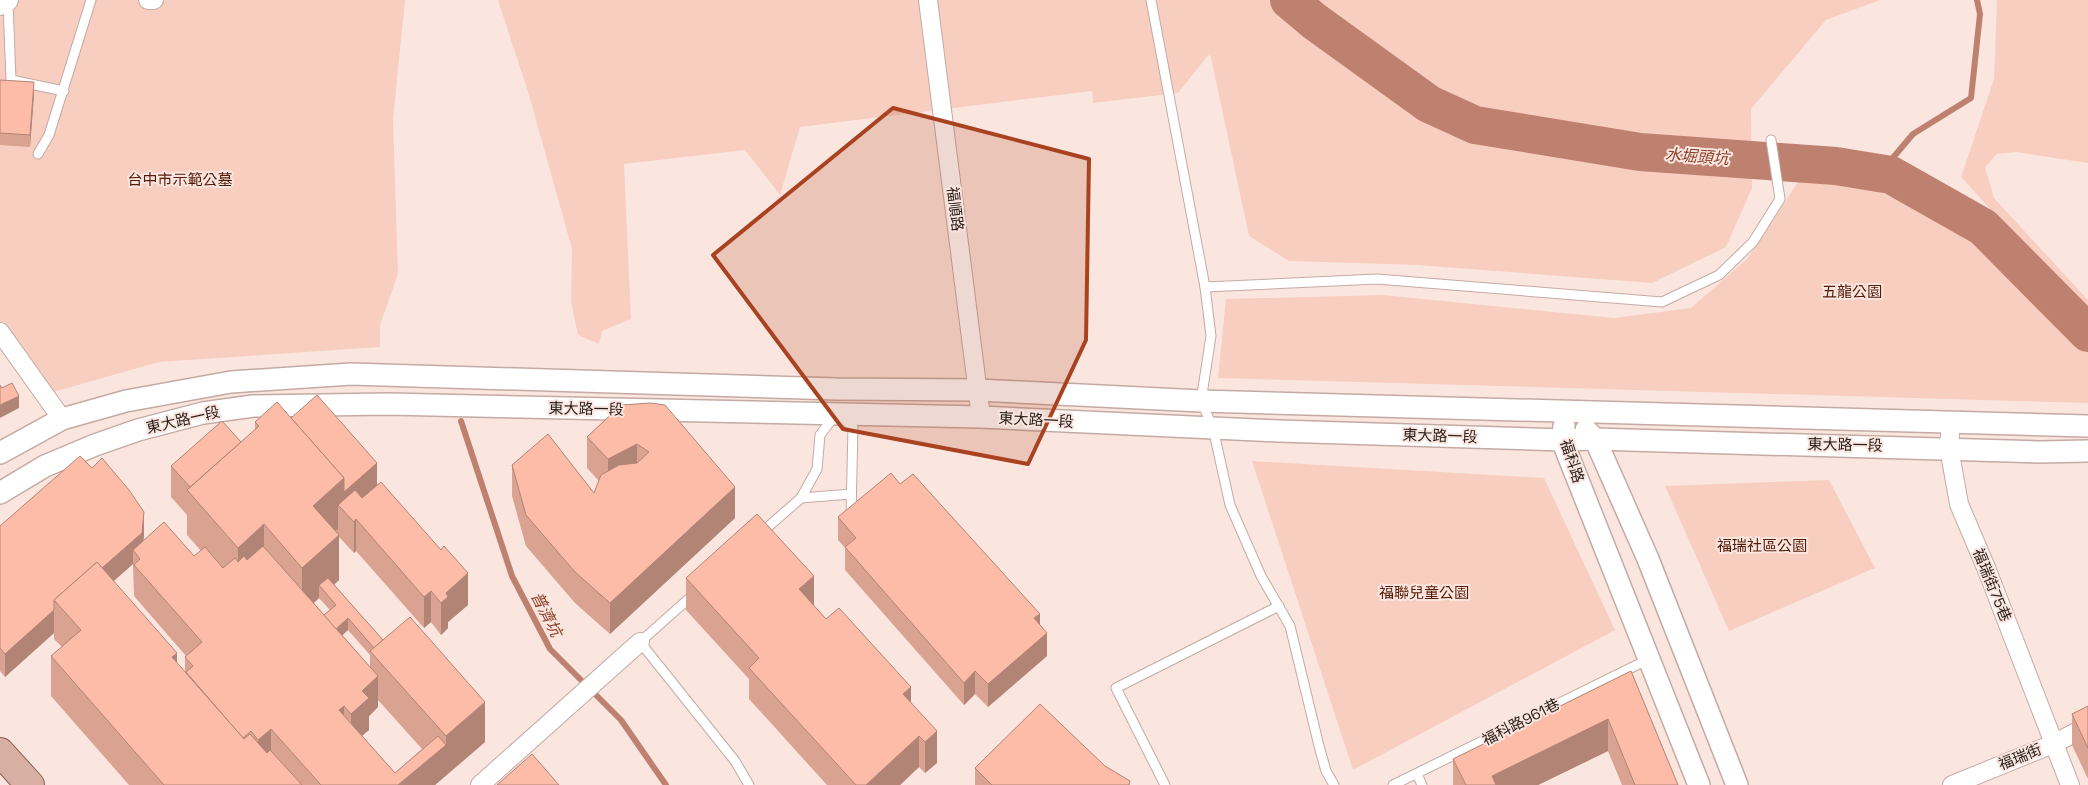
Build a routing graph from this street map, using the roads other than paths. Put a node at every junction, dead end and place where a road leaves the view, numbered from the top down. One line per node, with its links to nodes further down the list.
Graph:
1 (92, 0): 7 (lane)
2 (148, 0): 3 (street)
3 (153, 0)
4 (928, 0): 13 (street, 福順路)
5 (1151, 0): 10 (lane)
6 (6, 3): 7 (lane)
7 (64, 91): 9 (lane)
8 (1771, 140): 10 (lane)
9 (38, 154)
10 (1205, 287): 14 (lane)
11 (0, 332): 18 (street)
12 (837, 389): 13 (street, 東大路一段); 16 (street); 18 (street, 東大路一段)
13 (978, 390): 14 (street, 東大路一段); 17 (street, 福順路)
14 (1201, 401): 15 (street, 東大路一段); 21 (lane)
15 (1565, 411): 19 (street, 東大路一段); 22 (street, 福科路); 23 (street, 福科路)
16 (836, 414): 17 (street, 東大路一段); 27 (street, 東大路一段); 28 (lane); 29 (lane)
17 (981, 417): 21 (street, 東大路一段)
18 (62, 419): 26 (street, 東大路一段)
19 (1951, 422): 20 (street, 東大路一段); 24 (street, 福瑞街75巷)
20 (2088, 426)
21 (1213, 428): 23 (street, 東大路一段); 33 (lane)
22 (1595, 439): 23 (street, 東大路一段); 24 (street, 東大路一段); 48 (street, 福科路)
23 (1562, 440): 35 (street, 福科路)
24 (1949, 448): 25 (street, 東大路一段); 37 (street, 福瑞街75巷)
25 (2088, 451)
26 (0, 453)
27 (0, 493)
28 (851, 494): 29 (lane); 30 (lane)
29 (801, 498): 31 (lane)
30 (851, 515)
31 (757, 537)
32 (699, 589): 34 (lane)
33 (1279, 606): 43 (lane); 44 (lane)
34 (640, 642): 41 (street); 42 (lane)
35 (1649, 658): 39 (lane, 福科路961巷); 47 (street, 福科路)
36 (2088, 726): 37 (street, 福瑞街)
37 (2053, 744): 49 (street, 福瑞街); 50 (street, 福瑞街75巷)
38 (0, 752): 40 (main road)
39 (1417, 774): 45 (lane, 福科路961巷); 46 (lane)
40 (30, 785)
41 (480, 785)
42 (749, 785)
43 (1165, 785)
44 (1334, 785)
45 (1393, 785)
46 (1422, 785)
47 (1699, 785)
48 (1737, 785)
49 (1952, 785)
50 (2070, 785)

